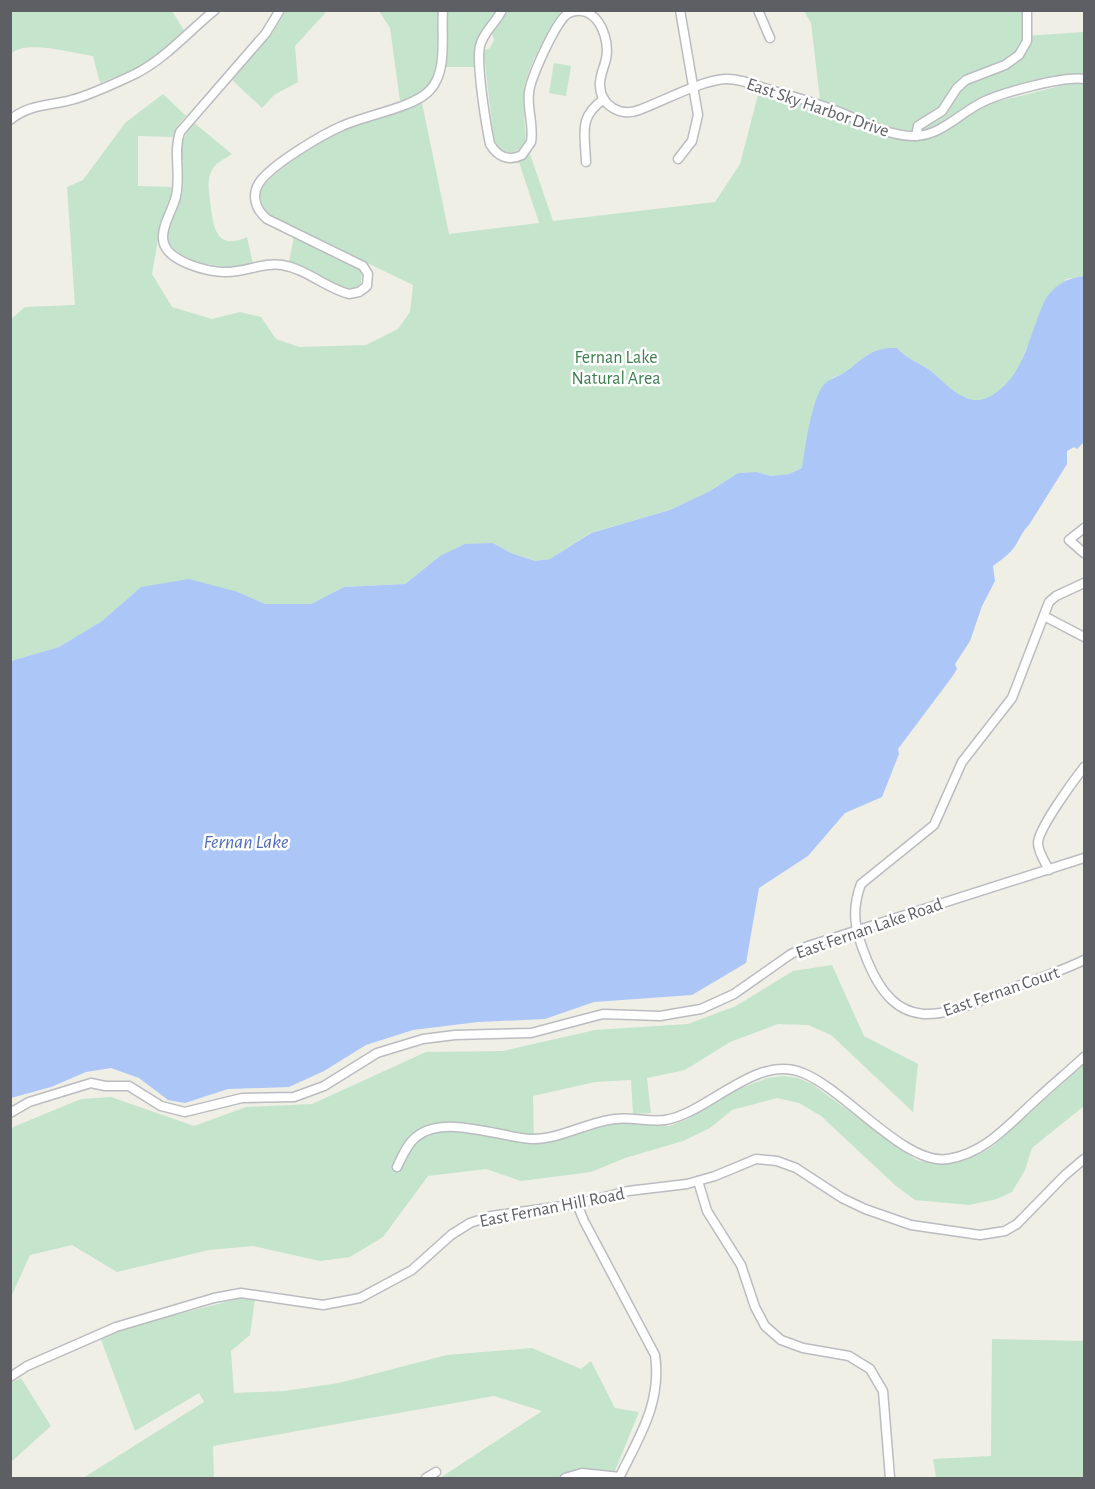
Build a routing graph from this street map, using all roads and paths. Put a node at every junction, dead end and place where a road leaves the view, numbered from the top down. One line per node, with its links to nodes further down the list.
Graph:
1 (215, 10): 12 (street)
2 (280, 10): 3 (street)
3 (443, 10)
4 (502, 10): 11 (street)
5 (680, 10): 10 (street)
6 (758, 10): 8 (street)
7 (1027, 10): 13 (street)
8 (770, 38)
9 (1084, 79): 13 (street)
10 (694, 89): 11 (street, East Sky Harbor Drive); 13 (street, East Sky Harbor Drive); 14 (street)
11 (604, 99): 15 (street)
12 (10, 120)
13 (916, 136)
14 (678, 159)
15 (586, 162)
16 (1084, 528): 17 (street)
17 (1084, 553)
18 (1084, 583): 19 (street)
19 (1044, 616): 20 (street); 24 (street)
20 (1084, 637)
21 (1084, 767): 23 (street)
22 (1084, 858): 23 (street, East Fernan Lake Road)
23 (1048, 870): 24 (street, East Fernan Lake Road)
24 (856, 930): 25 (street, East Fernan Court); 27 (street, East Fernan Lake Road)
25 (1084, 960)
26 (1084, 1056): 29 (street)
27 (10, 1113)
28 (1084, 1159): 30 (street, East Fernan Hill Road)
29 (397, 1167)
30 (698, 1181): 31 (street, East Fernan Hill Road); 37 (street)
31 (577, 1204): 32 (street, East Fernan Hill Road); 34 (street)
32 (10, 1377)
33 (436, 1472): 35 (street)
34 (619, 1478): 36 (street)
35 (426, 1479)
36 (565, 1479)
37 (891, 1479)

